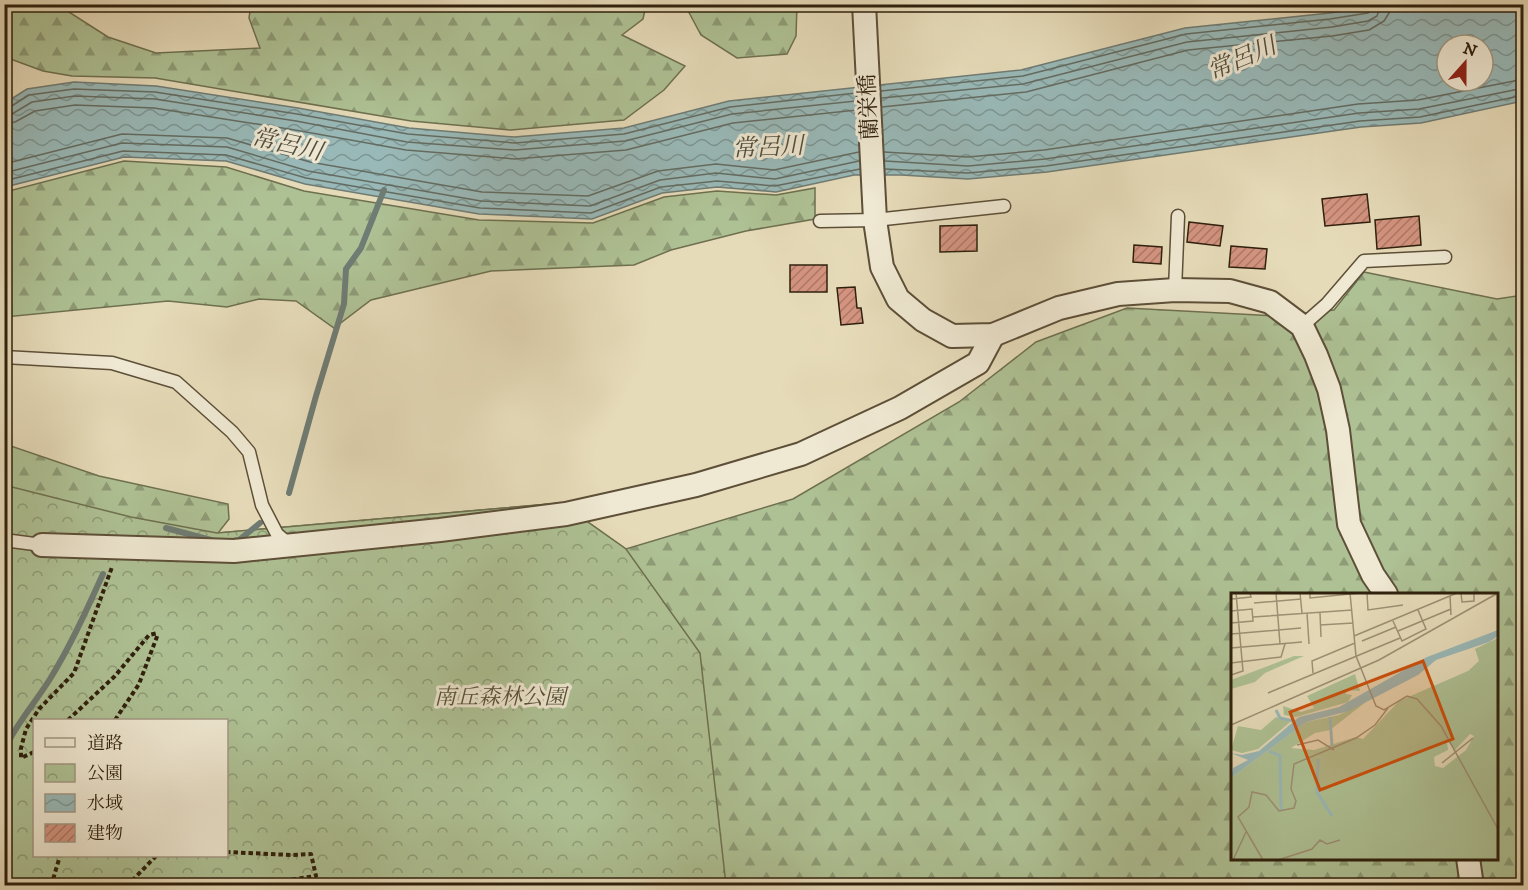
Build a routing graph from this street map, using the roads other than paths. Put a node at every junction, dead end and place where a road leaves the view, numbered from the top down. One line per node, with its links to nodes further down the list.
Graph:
1 (864, 4): 3 (street, 蘭栄橋)
2 (1004, 206): 3 (lane)
3 (875, 214): 5 (lane); 9 (street, 蘭栄橋)
4 (1178, 216): 7 (lane)
5 (820, 221)
6 (1445, 257): 8 (lane)
7 (1175, 290): 8 (street); 9 (street)
8 (1302, 326): 14 (street)
9 (993, 335): 13 (street)
10 (4, 357): 13 (lane)
11 (4, 540): 12 (lane)
12 (42, 544): 13 (street)
13 (291, 545)
14 (1385, 593)
15 (1468, 860): 16 (street)
16 (1472, 885)

